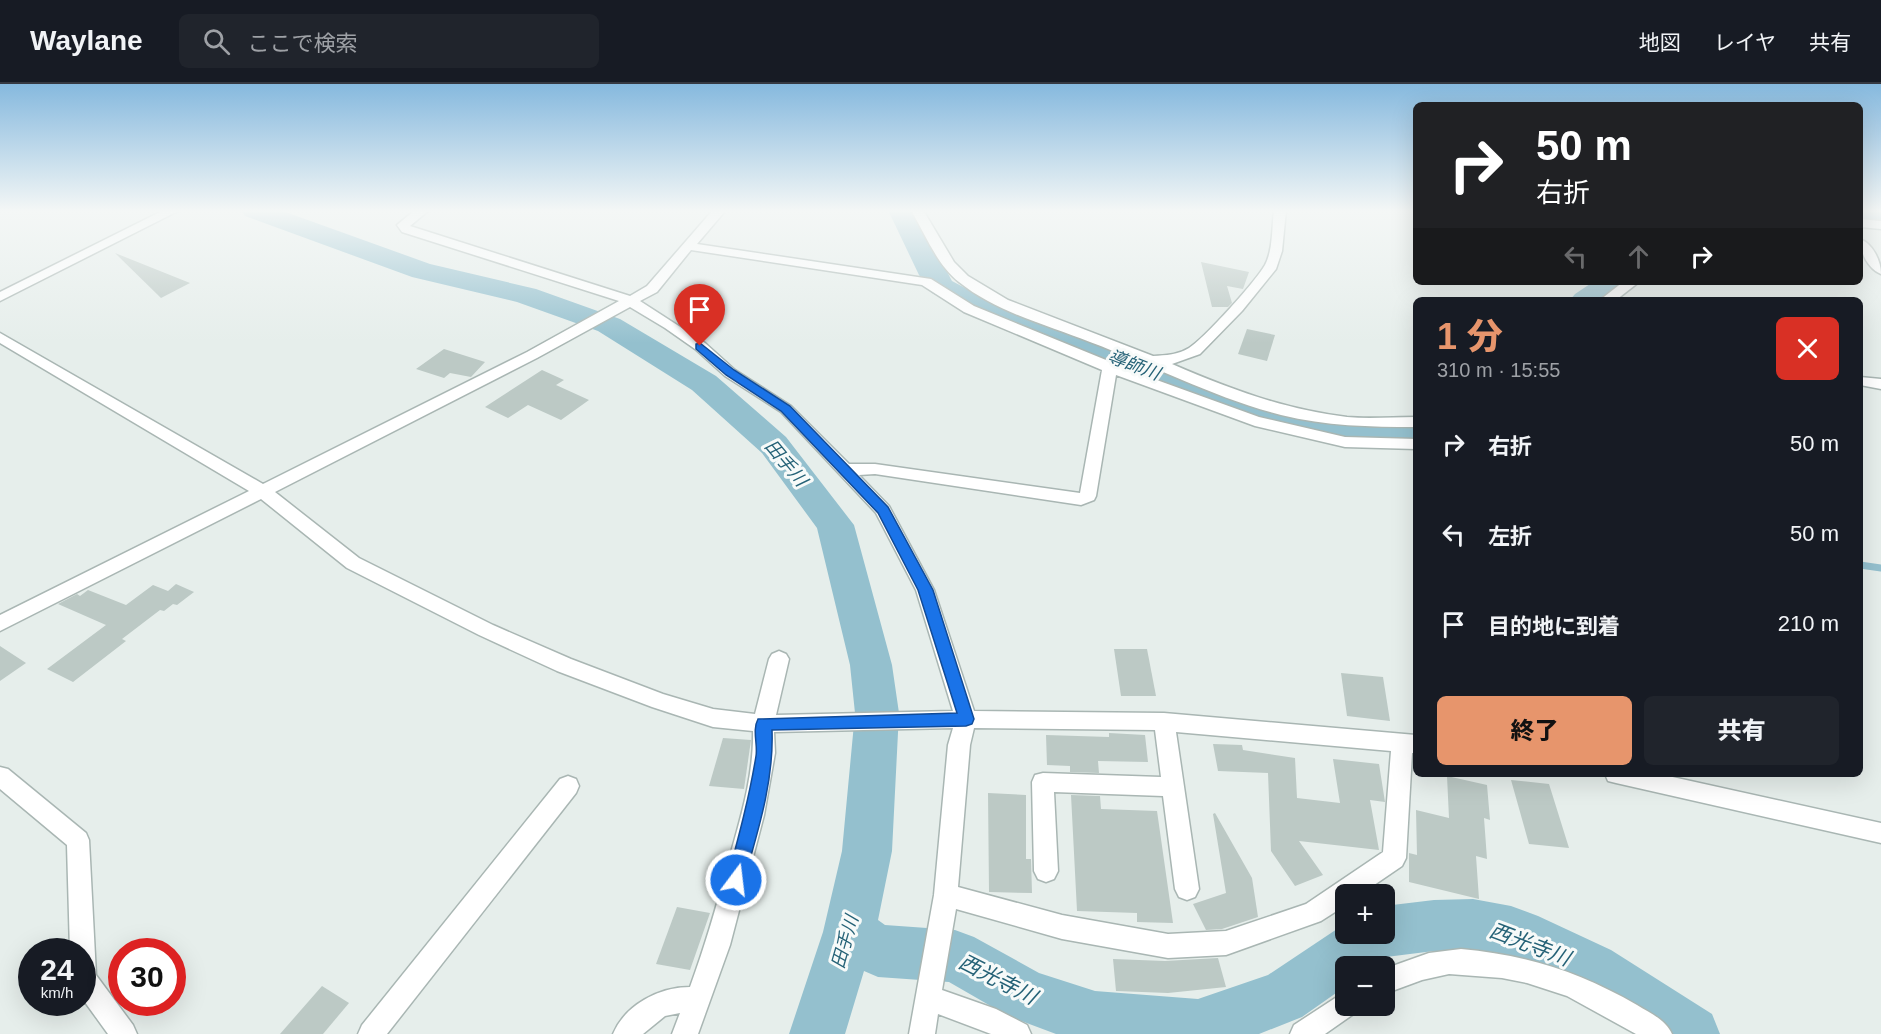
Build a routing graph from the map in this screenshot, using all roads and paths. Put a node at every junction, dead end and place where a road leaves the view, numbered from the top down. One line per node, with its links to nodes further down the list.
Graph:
1 (85, 254): 10 (street)
2 (488, 254): 12 (street)
3 (680, 254): 12 (street)
4 (742, 254): 15 (street)
5 (944, 254): 14 (street)
6 (1275, 254): 14 (street)
7 (1869, 254): 8 (street)
8 (1881, 270)
9 (1628, 285): 11 (street)
10 (0, 297)
11 (1611, 297)
12 (629, 300): 20 (street); 21 (street)
13 (0, 337): 21 (street)
14 (1144, 357): 15 (street); 18 (street)
15 (1111, 366): 19 (street); 20 (street)
16 (1863, 381): 17 (street)
17 (1881, 384)
18 (1413, 422)
19 (1413, 444)
20 (845, 470): 24 (street)
21 (262, 491): 22 (street); 26 (street)
22 (0, 624)
23 (779, 659): 26 (street)
24 (958, 719): 25 (street); 26 (street); 35 (street)
25 (1164, 722): 27 (street); 31 (street)
26 (770, 723): 38 (street)
27 (1409, 743): 35 (street)
28 (0, 776): 40 (street)
29 (1629, 777): 32 (street)
30 (568, 786): 41 (street)
31 (1173, 787): 33 (street); 34 (street)
32 (1881, 833)
33 (1046, 871)
34 (1187, 889)
35 (946, 895): 37 (street)
36 (1395, 977): 47 (street)
37 (930, 998): 44 (street); 45 (street)
38 (697, 1000): 42 (street); 43 (street)
39 (1335, 1012): 46 (street)
40 (124, 1034)
41 (371, 1034)
42 (626, 1034)
43 (685, 1034)
44 (922, 1034)
45 (1018, 1034)
46 (1303, 1034)
47 (1659, 1034)

